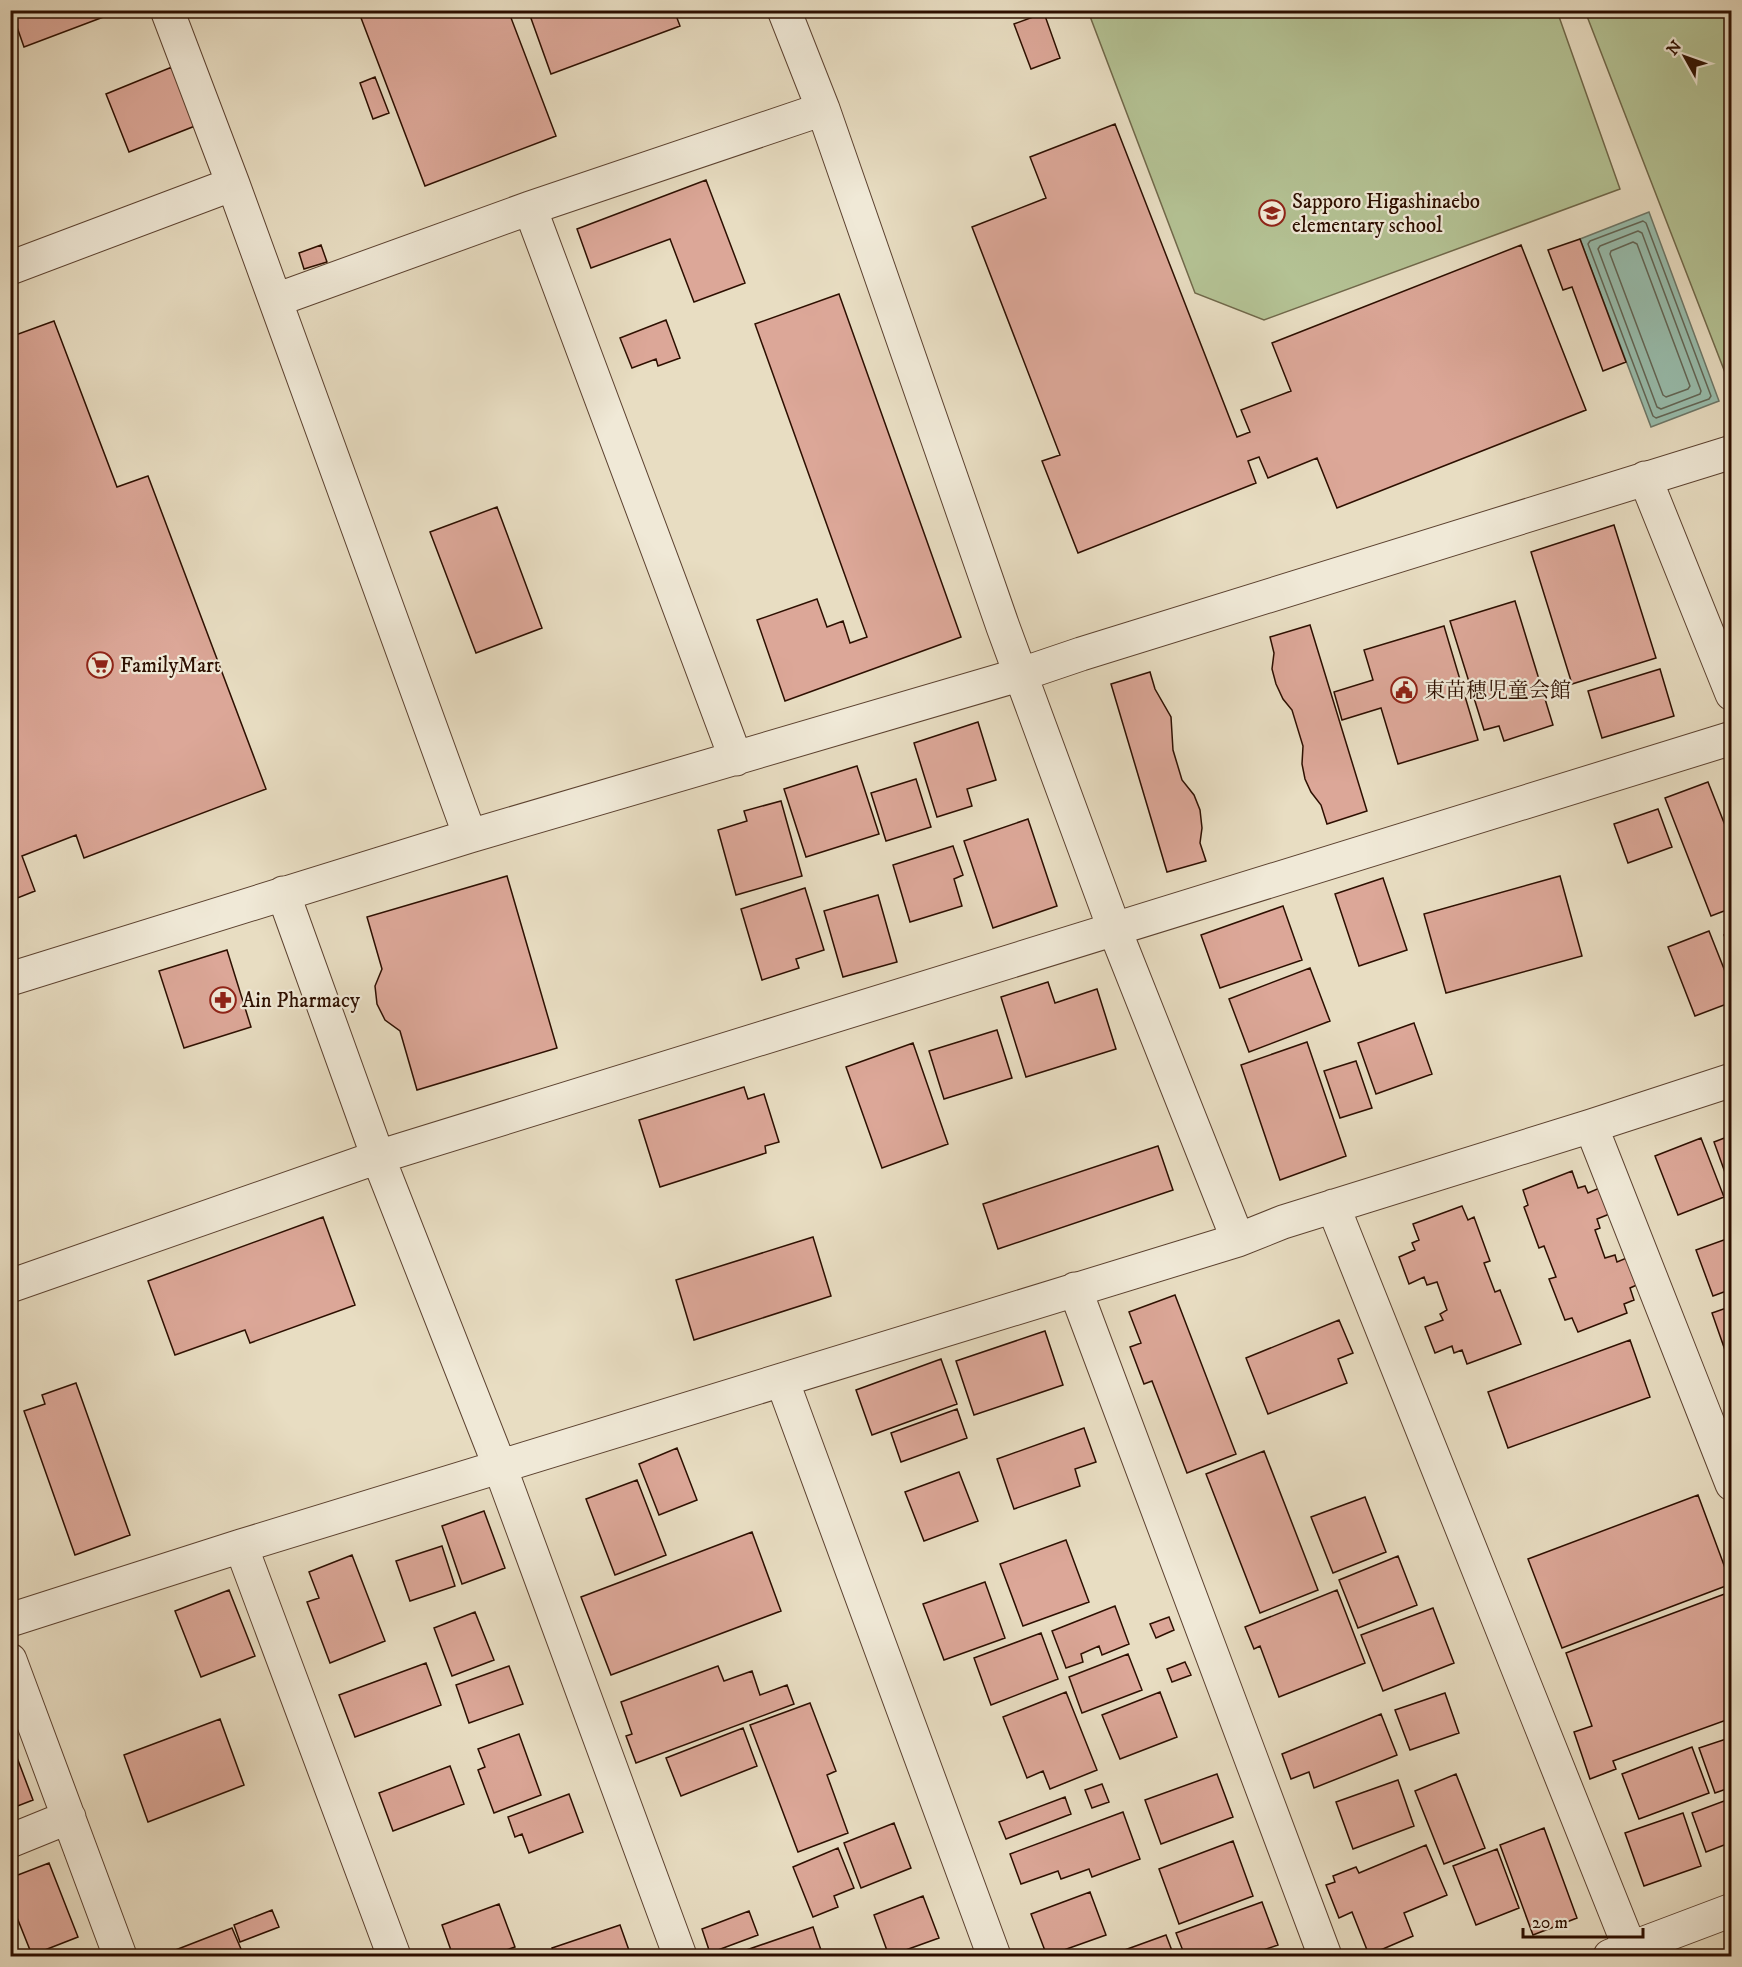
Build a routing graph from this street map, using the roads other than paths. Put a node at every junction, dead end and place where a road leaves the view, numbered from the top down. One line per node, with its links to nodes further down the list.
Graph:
1 (167, 10): 4 (street)
2 (786, 11): 3 (street)
3 (822, 109): 5 (street); 10 (street)
4 (233, 184): 6 (street); 7 (street)
5 (530, 208): 7 (street); 13 (street)
6 (10, 268)
7 (276, 300): 14 (street)
8 (1731, 452): 9 (street)
9 (1645, 478): 10 (street); 11 (street)
10 (1022, 674): 13 (street); 16 (street)
11 (1731, 694)
12 (1731, 738): 16 (street)
13 (736, 759): 14 (street)
14 (470, 836): 15 (street)
15 (283, 893): 17 (street); 20 (street)
16 (1114, 928): 20 (street); 22 (street)
17 (10, 979)
18 (1731, 1080): 19 (street)
19 (1591, 1126): 21 (street); 27 (street)
20 (378, 1157): 23 (street); 26 (street)
21 (1333, 1206): 22 (street); 34 (street)
22 (1238, 1240): 24 (street)
23 (10, 1286)
24 (1075, 1289): 25 (street); 39 (street)
25 (782, 1380): 26 (street); 38 (street)
26 (500, 1467): 28 (street); 37 (street)
27 (1731, 1484)
28 (241, 1546): 29 (street); 36 (street)
29 (10, 1620)
30 (10, 1660): 31 (street)
31 (69, 1817): 32 (street); 35 (street)
32 (10, 1841)
33 (1731, 1910): 34 (street)
34 (1624, 1954)
35 (120, 1956)
36 (394, 1956)
37 (680, 1956)
38 (994, 1956)
39 (1325, 1956)

